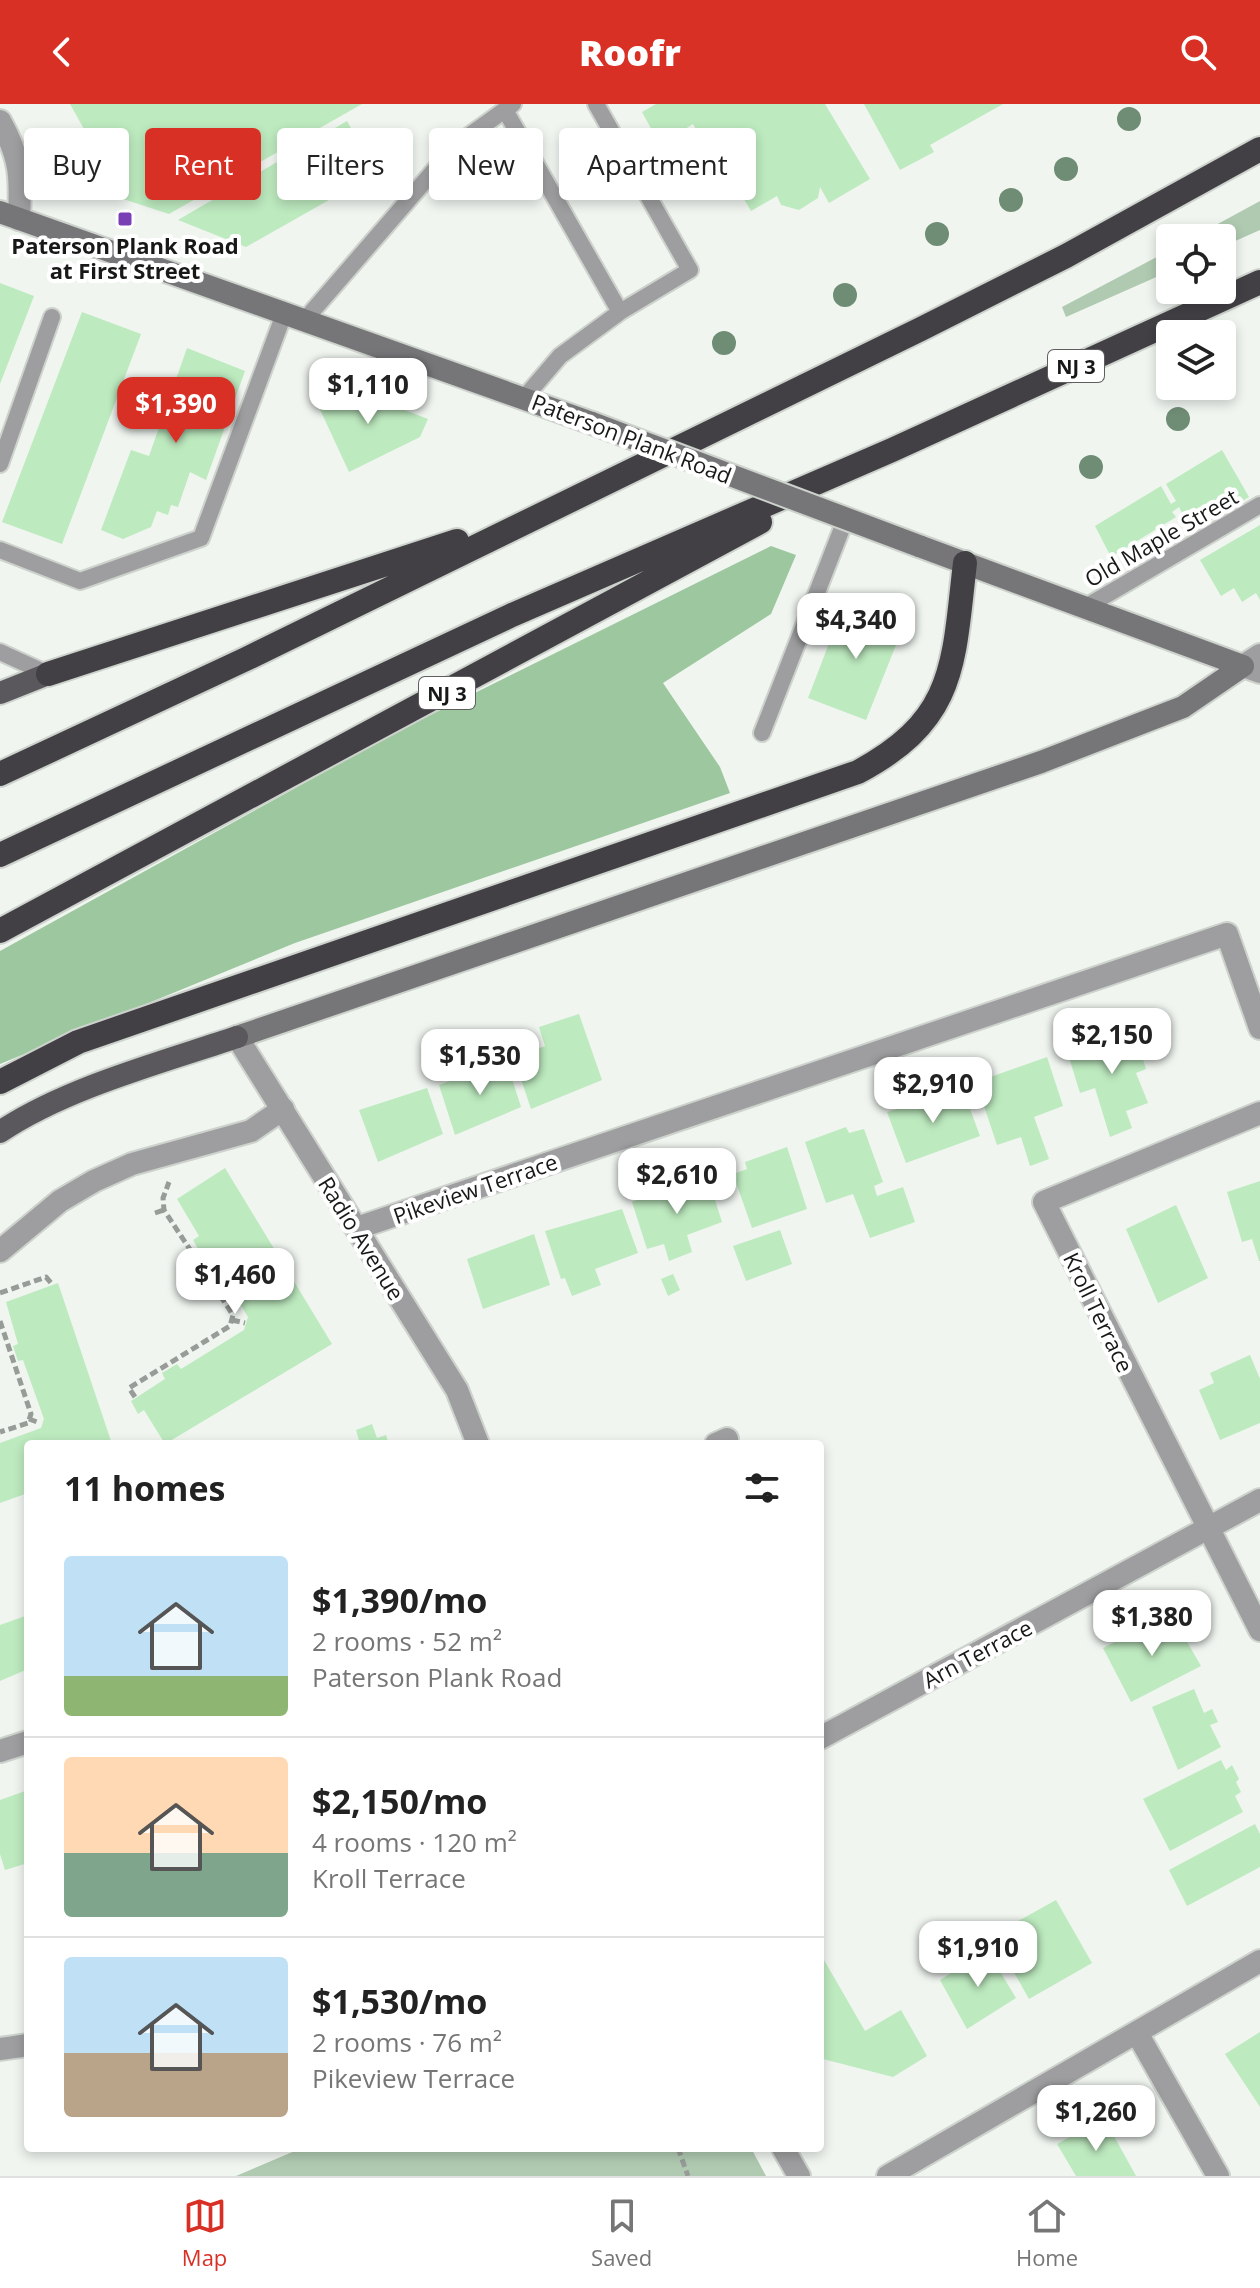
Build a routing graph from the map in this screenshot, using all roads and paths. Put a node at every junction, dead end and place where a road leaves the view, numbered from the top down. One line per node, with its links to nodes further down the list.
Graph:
1 (596, 104): 7 (lane)
2 (509, 107): 7 (lane); 9 (lane)
3 (0, 121): 5 (street)
4 (1260, 149): 14 (highway)
5 (10, 216): 9 (main road, Paterson Plank Road)
6 (1260, 282): 11 (highway, NJ 3)
7 (620, 312): 10 (lane)
8 (52, 317): 12 (lane)
9 (294, 318): 10 (main road, Paterson Plank Road); 16 (lane)
10 (525, 397): 15 (main road, Paterson Plank Road, bridge)
11 (892, 450): 25 (highway, NJ 3); 26 (highway, NJ 3)
12 (0, 464)
13 (1260, 505): 18 (lane, Old Maple Street)
14 (535, 515): 21 (highway); 24 (highway)
15 (846, 518): 17 (main road, Paterson Plank Road, bridge); 23 (lane)
16 (0, 550)
17 (965, 563): 18 (main road, Paterson Plank Road); 29 (highway)
18 (1084, 608): 20 (main road, Paterson Plank Road)
19 (0, 652): 21 (lane)
20 (1254, 664): 28 (main road)
21 (48, 674): 22 (main road)
22 (0, 693)
23 (762, 733)
24 (0, 774)
25 (0, 855)
26 (0, 931)
27 (1260, 1028): 36 (street, Pikeview Terrace)
28 (237, 1037): 30 (street, Radio Avenue); 32 (main road)
29 (0, 1082)
30 (283, 1109): 33 (street); 36 (street, Radio Avenue)
31 (1260, 1113): 49 (street, Kroll Terrace)
32 (0, 1132)
33 (167, 1154): 34 (path); 37 (street)
34 (164, 1210): 35 (path); 40 (path)
35 (155, 1213)
36 (357, 1228): 47 (street, Radio Avenue)
37 (0, 1251)
38 (52, 1284): 39 (path)
39 (0, 1293)
40 (232, 1320): 42 (path); 43 (path)
41 (0, 1321): 44 (path)
42 (245, 1323)
43 (135, 1397)
44 (29, 1419): 45 (path); 46 (path)
45 (40, 1423)
46 (0, 1432)
47 (476, 1440)
48 (1260, 1500): 49 (street, Arn Terrace)
49 (1207, 1530): 50 (street, Kroll Terrace); 51 (street, Arn Terrace)
50 (1260, 1630)
51 (824, 1736)
52 (24, 1743): 53 (street)
53 (0, 1751)
54 (1260, 1961): 55 (street)
55 (1137, 2033): 62 (street); 63 (street)
56 (24, 2046): 57 (street)
57 (0, 2049)
58 (679, 2152): 60 (path)
59 (785, 2152): 61 (street)
60 (688, 2176)
61 (799, 2176)
62 (888, 2176)
63 (1218, 2176)

